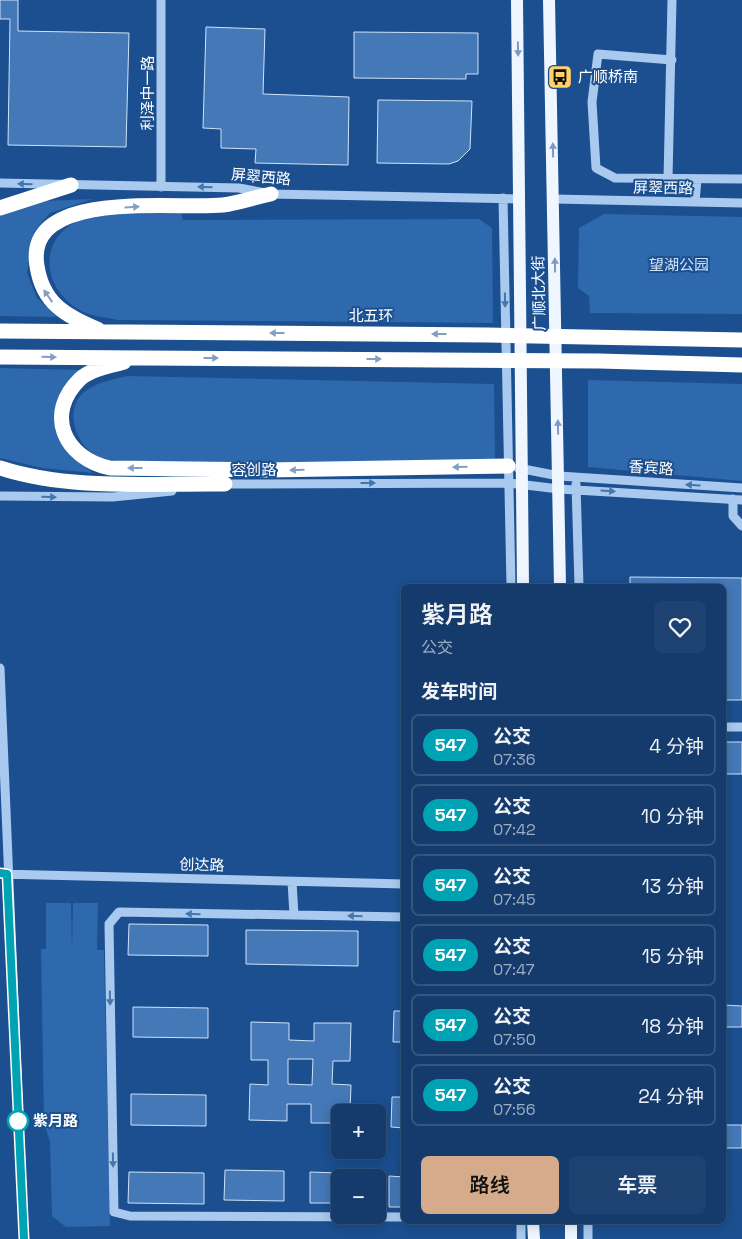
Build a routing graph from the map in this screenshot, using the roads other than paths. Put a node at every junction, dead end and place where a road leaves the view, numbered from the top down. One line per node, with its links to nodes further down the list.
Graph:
1 (161, 0): 11 (street, 利泽中一路)
2 (516, 0): 14 (main road, 广顺北大街, one-way to 14)
3 (549, 0): 15 (main road, 广顺北大街, one-way to 3)
4 (672, 0): 5 (street)
5 (672, 60): 6 (street); 6 (street)
6 (668, 179): 7 (street)
7 (697, 179): 8 (street); 16 (street)
8 (742, 179)
9 (0, 183): 10 (street, 屏翠西路, one-way to 9)
10 (71, 185): 11 (street, 屏翠西路); 18 (highway)
11 (162, 187): 12 (street, 屏翠西路, one-way to 11)
12 (271, 194): 13 (street, 屏翠西路); 20 (highway, one-way to 12)
13 (503, 198): 14 (street, 屏翠西路); 25 (street, one-way to 25)
14 (520, 199): 25 (main road, 广顺北大街)
15 (554, 199): 16 (street, 屏翠西路); 27 (main road, 广顺北大街, one-way to 15)
16 (695, 202): 17 (street, 屏翠西路)
17 (742, 203)
18 (0, 208)
19 (0, 331): 20 (highway, 北五环)
20 (102, 331): 21 (highway, 北五环, one-way to 20)
21 (742, 340)
22 (0, 357): 23 (highway, one-way to 23)
23 (137, 358): 24 (highway, one-way to 24); 25 (highway, one-way to 23)
24 (742, 365)
25 (515, 467): 27 (street, 香宾路); 29 (main road, 广顺北大街)
26 (0, 468): 30 (highway)
27 (559, 476): 28 (street, 香宾路); 32 (main road, 广顺北大街)
28 (576, 477): 31 (street, 香宾路, one-way to 28); 33 (street)
29 (515, 483): 30 (street, 容创路, one-way to 29); 32 (street, 容创路); 38 (street); 39 (main road, 广顺北大街)
30 (225, 484): 35 (street, 容创路, one-way to 30)
31 (742, 488)
32 (559, 489): 33 (street, 香宾路); 40 (main road, 广顺北大街)
33 (576, 489): 36 (street, 香宾路, one-way to 36); 41 (street)
34 (742, 493): 36 (street)
35 (0, 496)
36 (738, 500): 37 (street)
37 (742, 526)
38 (511, 584)
39 (523, 584)
40 (560, 584)
41 (579, 584)
42 (0, 668): 45 (street)
43 (726, 727): 44 (street)
44 (742, 727)
45 (3, 874): 46 (street, 创达路); 55 (street)
46 (292, 882): 47 (street, 创达路); 48 (street)
47 (401, 884)
48 (294, 915): 49 (street, one-way to 48); 50 (street, one-way to 50)
49 (401, 917)
50 (401, 1217)
51 (521, 1224): 56 (street)
52 (533, 1224): 57 (main road)
53 (571, 1224): 58 (main road)
54 (588, 1224): 59 (street)
55 (24, 1239)
56 (521, 1239)
57 (534, 1239)
58 (571, 1239)
59 (588, 1239)

